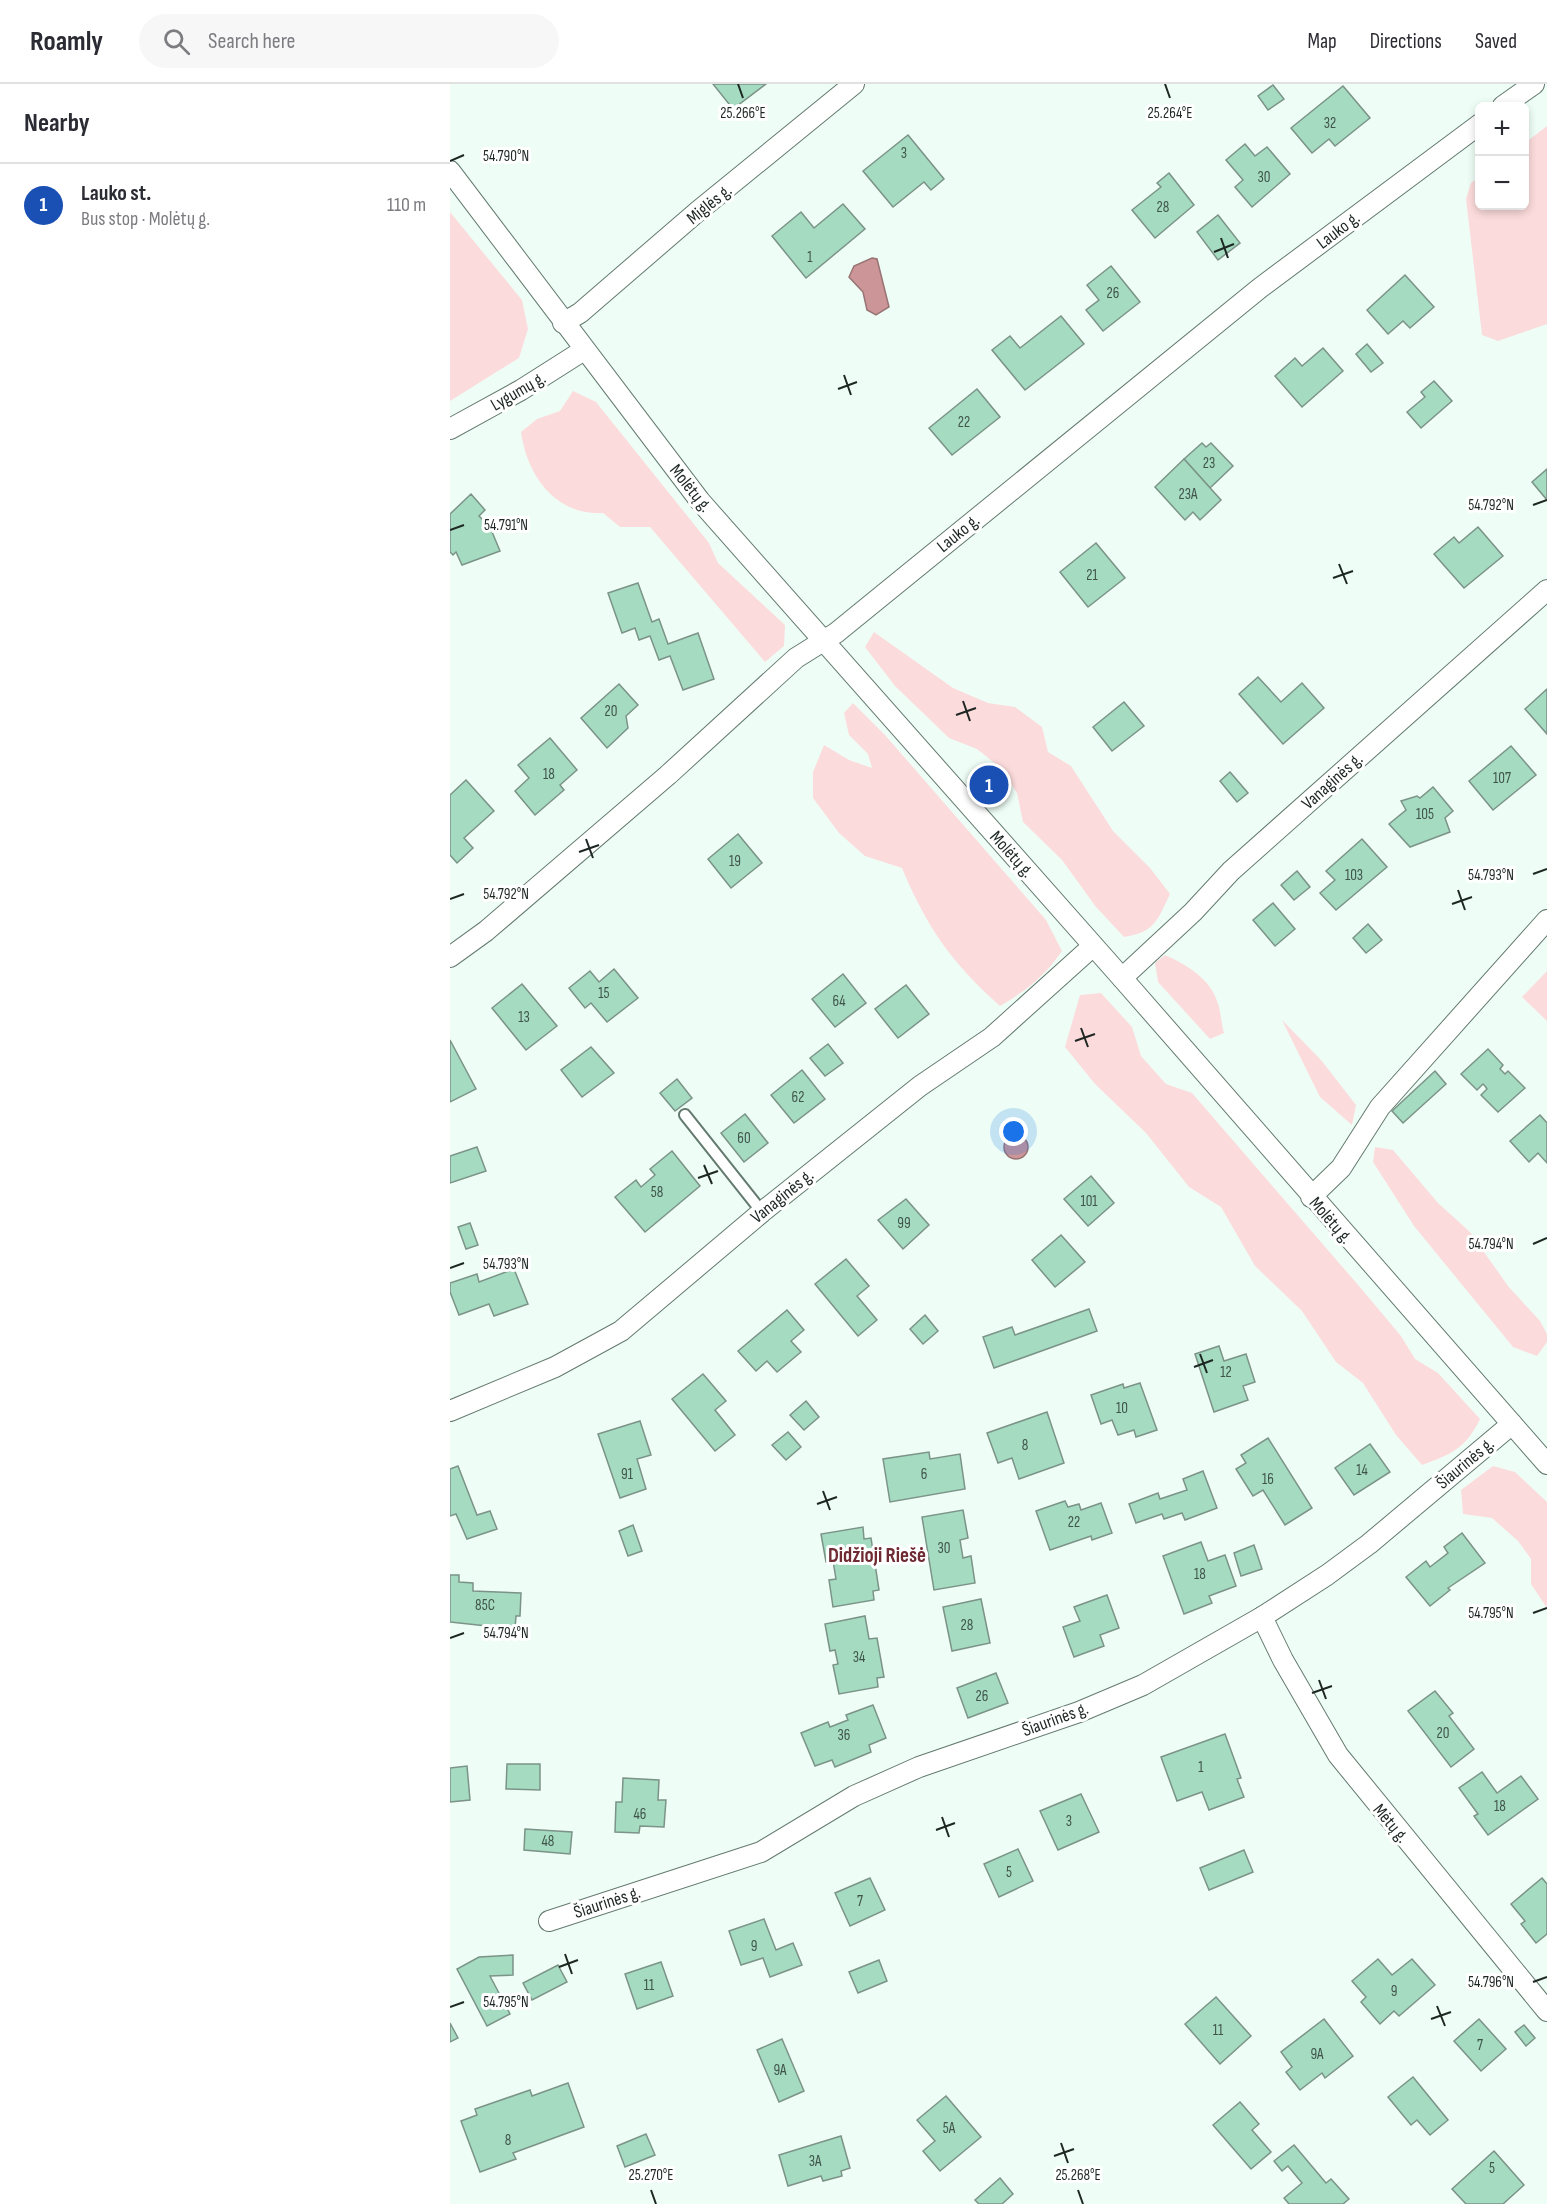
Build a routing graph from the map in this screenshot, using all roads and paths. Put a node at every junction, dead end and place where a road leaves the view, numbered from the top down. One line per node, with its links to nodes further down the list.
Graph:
1 (854, 84): 6 (street, Miglės g.)
2 (1534, 84): 3 (street)
3 (1509, 102)
4 (1475, 127): 10 (street, Lauko g.)
5 (450, 171): 6 (street, Molėtų g.)
6 (563, 323): 7 (street, Molėtų g.)
7 (584, 350): 8 (street, Lygumų g.); 10 (street, Molėtų g.)
8 (450, 429)
9 (1547, 590): 14 (street, Vanaginės g.)
10 (822, 640): 12 (street, Molėtų g.); 13 (street, Lauko g.)
11 (1547, 920): 16 (street)
12 (1093, 946): 14 (street, Molėtų g.); 17 (street, Vanaginės g.)
13 (450, 957)
14 (1122, 978): 16 (street, Molėtų g.)
15 (685, 1115): 17 (lane)
16 (1311, 1197): 19 (street, Molėtų g.)
17 (762, 1212): 18 (street, Vanaginės g.)
18 (450, 1411)
19 (1512, 1424): 20 (street, Molėtų g.); 21 (street, Šiaurinės g.)
20 (1547, 1464)
21 (1262, 1617): 22 (street, Šiaurinės g.); 23 (street, Mėtų g.)
22 (549, 1921)
23 (1547, 2011)

